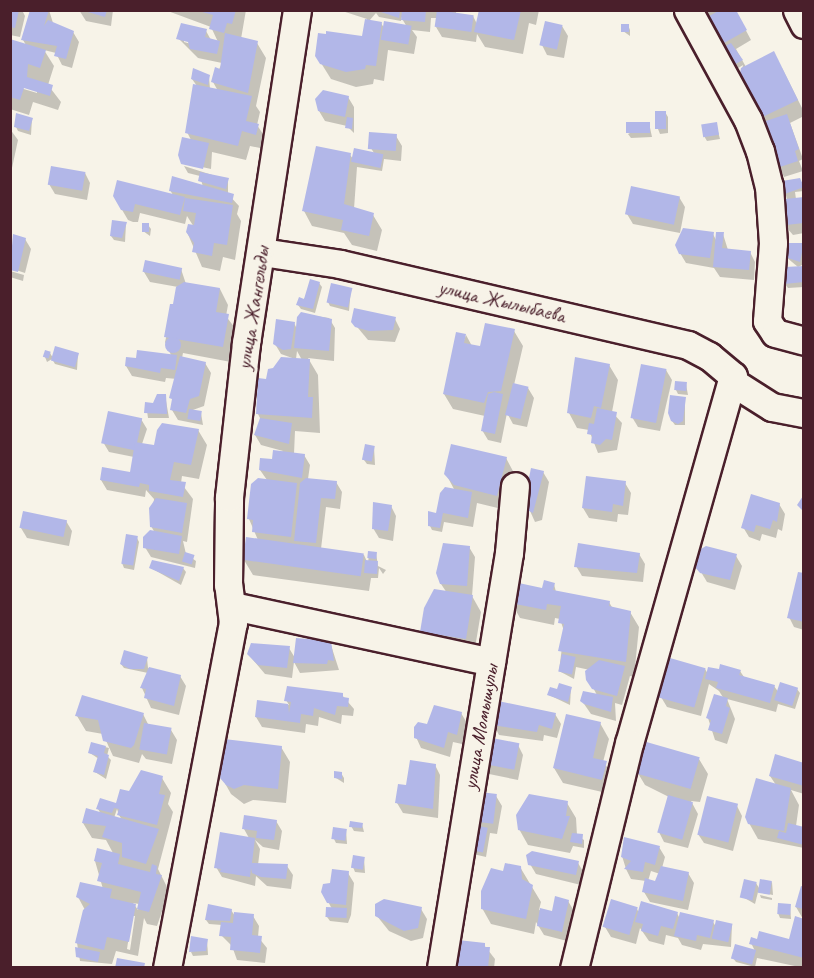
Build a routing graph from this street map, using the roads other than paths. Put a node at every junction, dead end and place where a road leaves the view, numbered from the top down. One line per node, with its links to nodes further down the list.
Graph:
1 (297, 10): 5 (street, улица Жангельды)
2 (688, 10): 6 (street)
3 (796, 10): 4 (street)
4 (804, 24)
5 (262, 252): 7 (street, улица Жылыбаева); 10 (street, улица Жангельды)
6 (804, 341)
7 (736, 390): 8 (street); 14 (street)
8 (804, 413)
9 (515, 486): 11 (street, улица Момышулы)
10 (233, 606): 11 (street); 12 (street, улица Жангельды)
11 (491, 662): 13 (street, улица Момышулы)
12 (167, 968)
13 (441, 968)
14 (574, 968)

